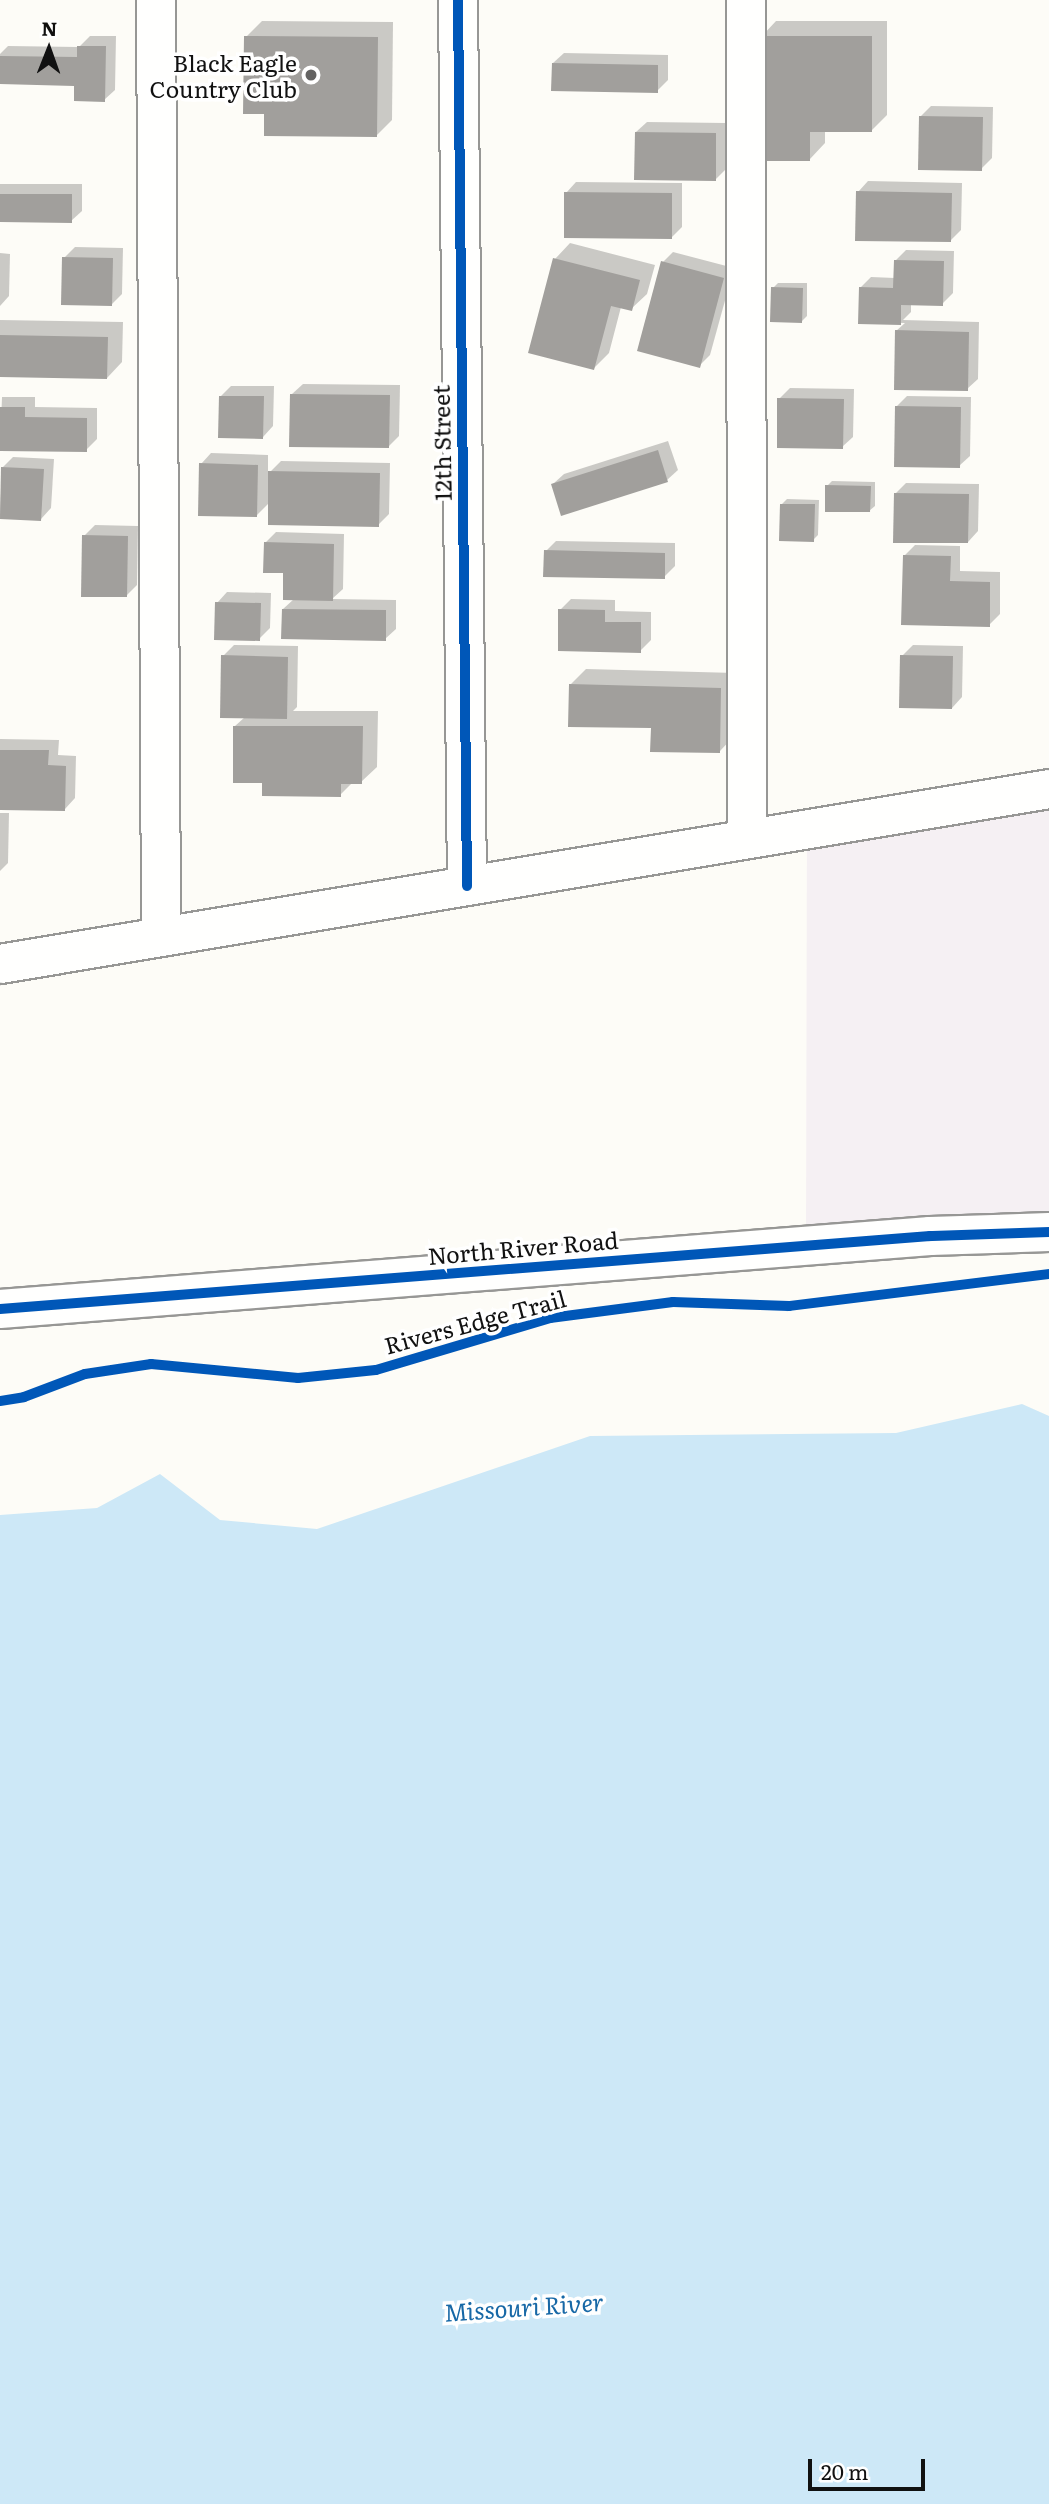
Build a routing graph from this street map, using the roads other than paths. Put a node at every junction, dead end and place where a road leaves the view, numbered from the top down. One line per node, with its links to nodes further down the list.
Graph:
1 (156, 0): 7 (street)
2 (457, 0): 6 (street, 12th Street)
3 (746, 0): 5 (street)
4 (1049, 789): 5 (street)
5 (747, 839): 6 (street)
6 (467, 886): 7 (street)
7 (161, 937): 8 (street)
8 (0, 964)
9 (1049, 1232): 10 (street, North River Road)
10 (0, 1309)

